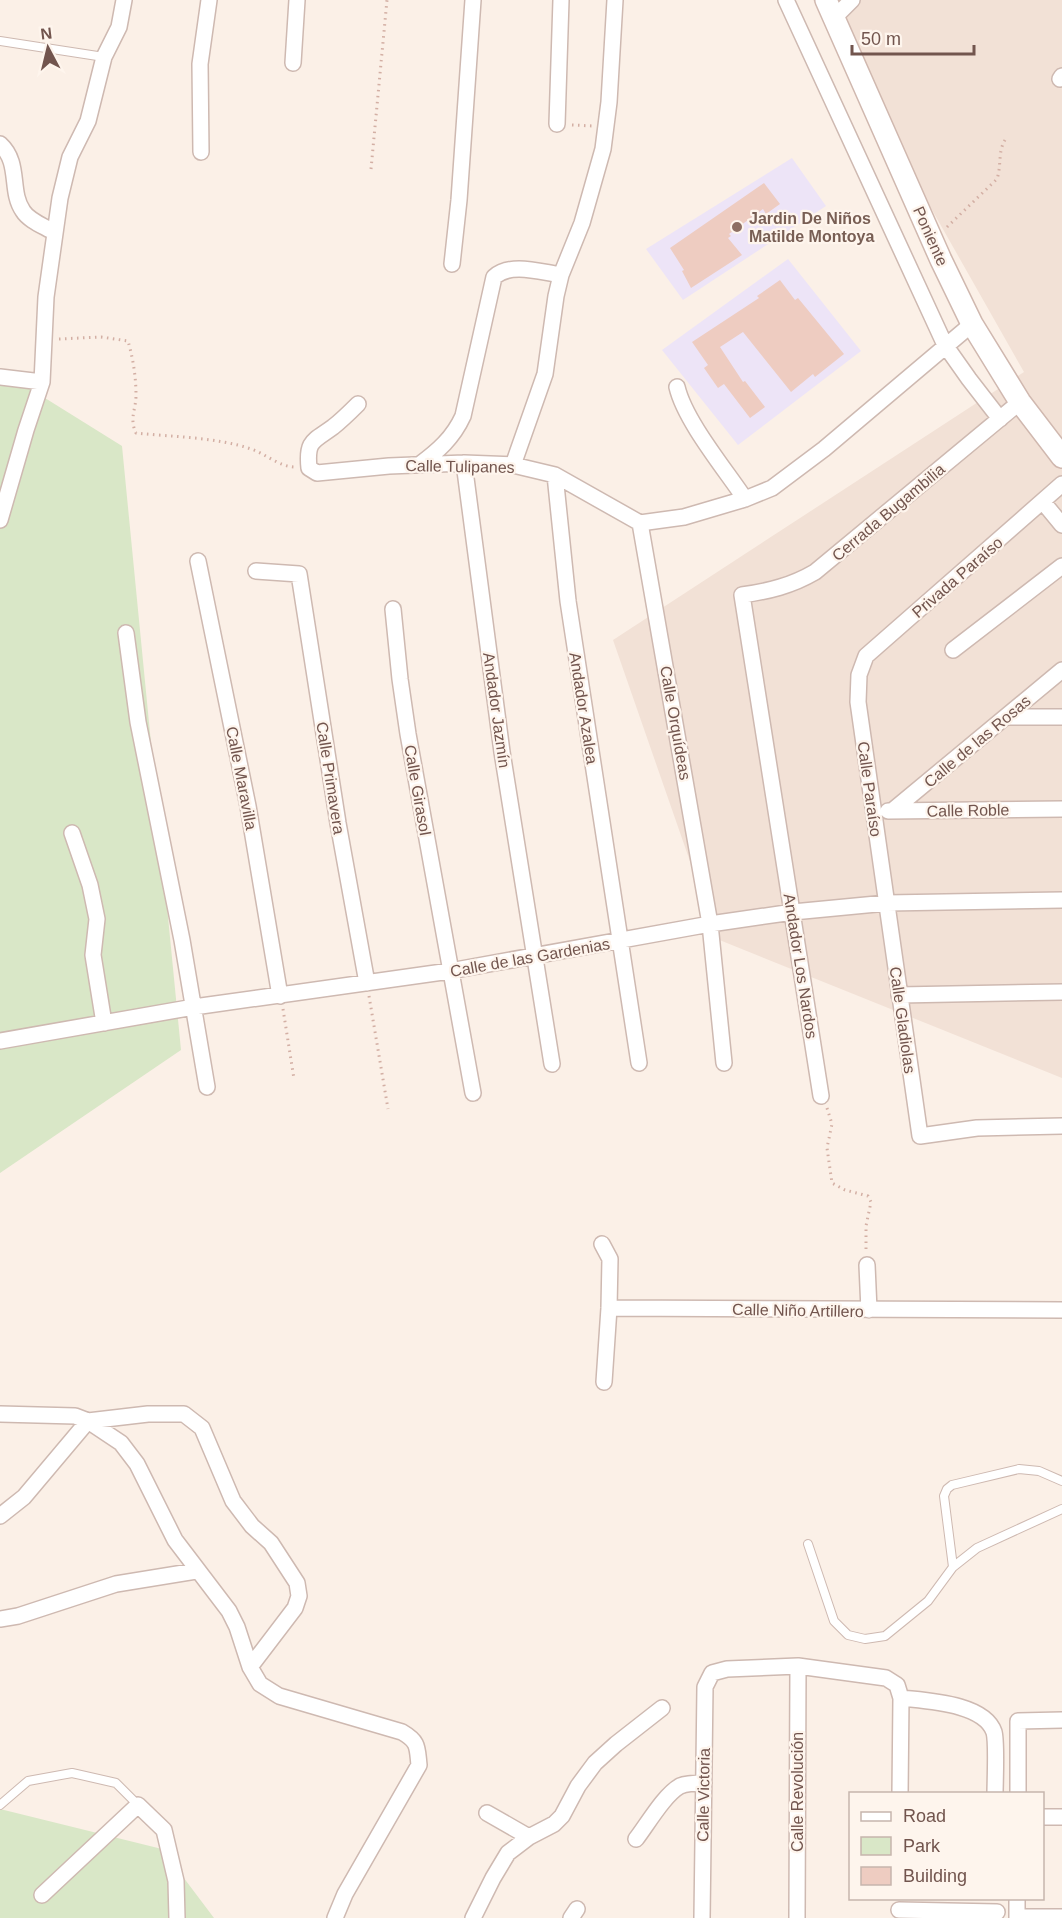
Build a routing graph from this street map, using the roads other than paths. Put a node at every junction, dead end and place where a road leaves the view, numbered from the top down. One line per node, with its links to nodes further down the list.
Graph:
1 (124, 0): 11 (street)
2 (209, 0): 15 (street)
3 (297, 0): 12 (street)
4 (473, 0): 17 (street)
5 (561, 0): 13 (street)
6 (615, 0): 18 (street)
7 (786, 0): 20 (street)
8 (852, 0): 9 (street)
9 (830, 9): 19 (street, Poniente)
10 (0, 41): 11 (lane)
11 (104, 57): 16 (street)
12 (293, 63)
13 (557, 124)
14 (0, 144): 16 (street)
15 (201, 152)
16 (55, 233): 22 (street)
17 (452, 264)
18 (561, 275): 29 (street); 30 (street)
19 (972, 324): 20 (street); 24 (street, Poniente)
20 (945, 345): 26 (street); 33 (street)
21 (0, 377): 22 (street)
22 (42, 382): 35 (street)
23 (677, 387): 33 (street)
24 (1020, 402): 26 (street, Cerrada Bugambilia); 27 (street, Poniente)
25 (358, 404): 29 (street, Calle Tulipanes)
26 (1000, 419): 41 (street, Cerrada Bugambilia)
27 (1062, 457)
28 (464, 463): 29 (street, Calle Tulipanes); 30 (street, Calle Tulipanes); 58 (street, Andador Jazmín)
29 (419, 465)
30 (513, 465): 31 (street, Calle Tulipanes)
31 (555, 475): 36 (street, Calle Tulipanes); 57 (street, Andador Azalea)
32 (1062, 484): 34 (street, Privada Paraíso)
33 (745, 499): 36 (street)
34 (1043, 502): 37 (street); 46 (street, Privada Paraíso)
35 (0, 520)
36 (640, 522): 56 (street, Calle Orquídeas)
37 (1062, 525)
38 (198, 561): 63 (street, Calle Maravilla)
39 (1062, 566): 44 (street)
40 (256, 571): 60 (street, Calle Primavera)
41 (742, 595): 55 (street, Andador Los Nardos)
42 (393, 609): 59 (street, Calle Girasol)
43 (126, 633): 64 (street)
44 (953, 651)
45 (1062, 670): 47 (street, Calle de las Rosas)
46 (859, 675): 50 (street, Calle Paraíso)
47 (1006, 717): 48 (street); 51 (street, Calle de las Rosas)
48 (1062, 717)
49 (1062, 809): 51 (street, Calle Roble)
50 (873, 811): 51 (street, Calle Roble); 54 (street, Calle Paraíso)
51 (892, 811)
52 (72, 833): 65 (street)
53 (1062, 900): 54 (street, Calle de las Gardenias)
54 (887, 903): 55 (street, Calle de las Gardenias); 62 (street, Calle Gladiolas)
55 (793, 912): 56 (street, Calle de las Gardenias); 72 (street, Andador Los Nardos)
56 (710, 924): 57 (street, Calle de las Gardenias); 68 (street, Calle Orquídeas)
57 (621, 940): 58 (street, Calle de las Gardenias); 67 (street, Andador Azalea)
58 (534, 956): 59 (street, Calle de las Gardenias); 69 (street, Andador Jazmín)
59 (450, 971): 60 (street, Calle de las Gardenias); 71 (street, Calle Girasol)
60 (367, 983): 63 (street, Calle de las Gardenias)
61 (1062, 992): 62 (street)
62 (899, 995): 73 (street, Calle Gladiolas)
63 (280, 996): 64 (street, Calle de las Gardenias)
64 (194, 1007): 65 (street, Calle de las Gardenias); 70 (street)
65 (104, 1023): 66 (street, Calle de las Gardenias)
66 (0, 1041)
67 (639, 1063)
68 (724, 1063)
69 (552, 1064)
70 (207, 1087)
71 (473, 1093)
72 (821, 1096)
73 (1062, 1126)
74 (602, 1244): 76 (street)
75 (867, 1265): 77 (street)
76 (609, 1308): 77 (street, Calle Niño Artillero); 79 (street)
77 (869, 1310): 78 (street, Calle Niño Artillero)
78 (1062, 1310)
79 (604, 1382)
80 (0, 1414): 81 (street)
81 (88, 1421): 84 (street); 87 (street); 90 (street)
82 (1062, 1481): 86 (lane)
83 (1062, 1509): 86 (lane)
84 (0, 1516)
85 (808, 1544): 86 (lane)
86 (953, 1567)
87 (196, 1571): 88 (street); 90 (street)
88 (0, 1619)
89 (798, 1666): 91 (street); 94 (street, Calle Victoria); 114 (street, Calle Revolución)
90 (250, 1667): 111 (street)
91 (901, 1698): 95 (street); 96 (street)
92 (662, 1708): 103 (street)
93 (1062, 1720): 97 (street)
94 (704, 1783): 104 (street); 113 (street, Calle Victoria)
95 (900, 1792)
96 (995, 1792)
97 (1018, 1792)
98 (0, 1805): 99 (lane)
99 (138, 1805): 105 (street); 110 (street)
100 (487, 1813): 103 (street)
101 (1044, 1817): 102 (street)
102 (1062, 1817)
103 (530, 1838): 112 (street)
104 (636, 1839)
105 (42, 1895)
106 (1017, 1900): 115 (street)
107 (899, 1909): 108 (street)
108 (997, 1910)
109 (1062, 1917): 115 (street)
110 (177, 1918)
111 (335, 1918)
112 (473, 1918)
113 (702, 1918)
114 (797, 1918)
115 (1017, 1918)

